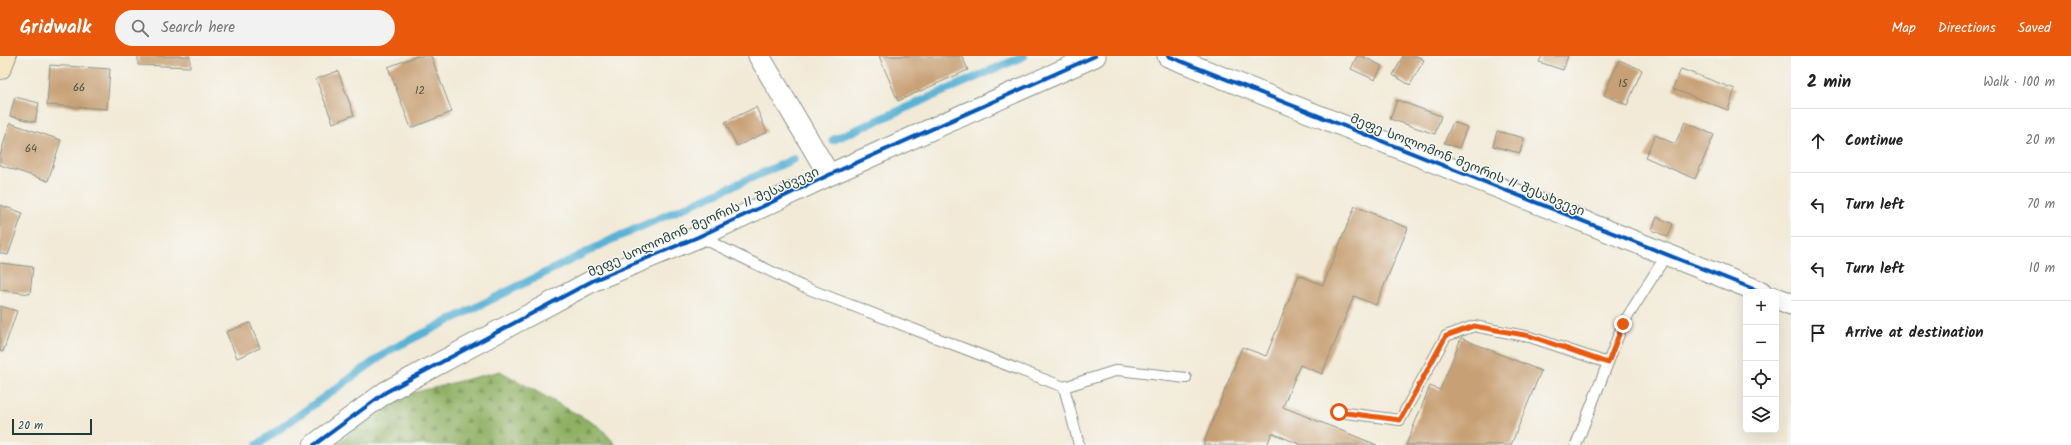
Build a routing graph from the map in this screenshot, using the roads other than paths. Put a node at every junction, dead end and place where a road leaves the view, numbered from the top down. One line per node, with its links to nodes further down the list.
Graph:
1 (5, 56): 5 (main road)
2 (759, 56): 6 (street)
3 (1095, 56): 6 (street, მეფე სოლომონ მეორის II შესახვევი)
4 (1168, 56): 8 (street, მეფე სოლომონ მეორის II შესახვევი)
5 (0, 68)
6 (829, 175): 7 (street, მეფე სოლომონ მეორის II შესახვევი)
7 (698, 237): 14 (lane); 16 (street, მეფე სოლომონ მეორის II შესახვევი)
8 (1667, 254): 9 (street, მეფე სოლომონ მეორის II შესახვევი); 12 (lane)
9 (1754, 289)
10 (1779, 299): 11 (street)
11 (1791, 304)
12 (1608, 363): 15 (lane); 18 (lane)
13 (1186, 378): 14 (lane)
14 (1064, 387): 17 (lane)
15 (1339, 412)
16 (314, 445)
17 (1079, 445)
18 (1576, 445)

